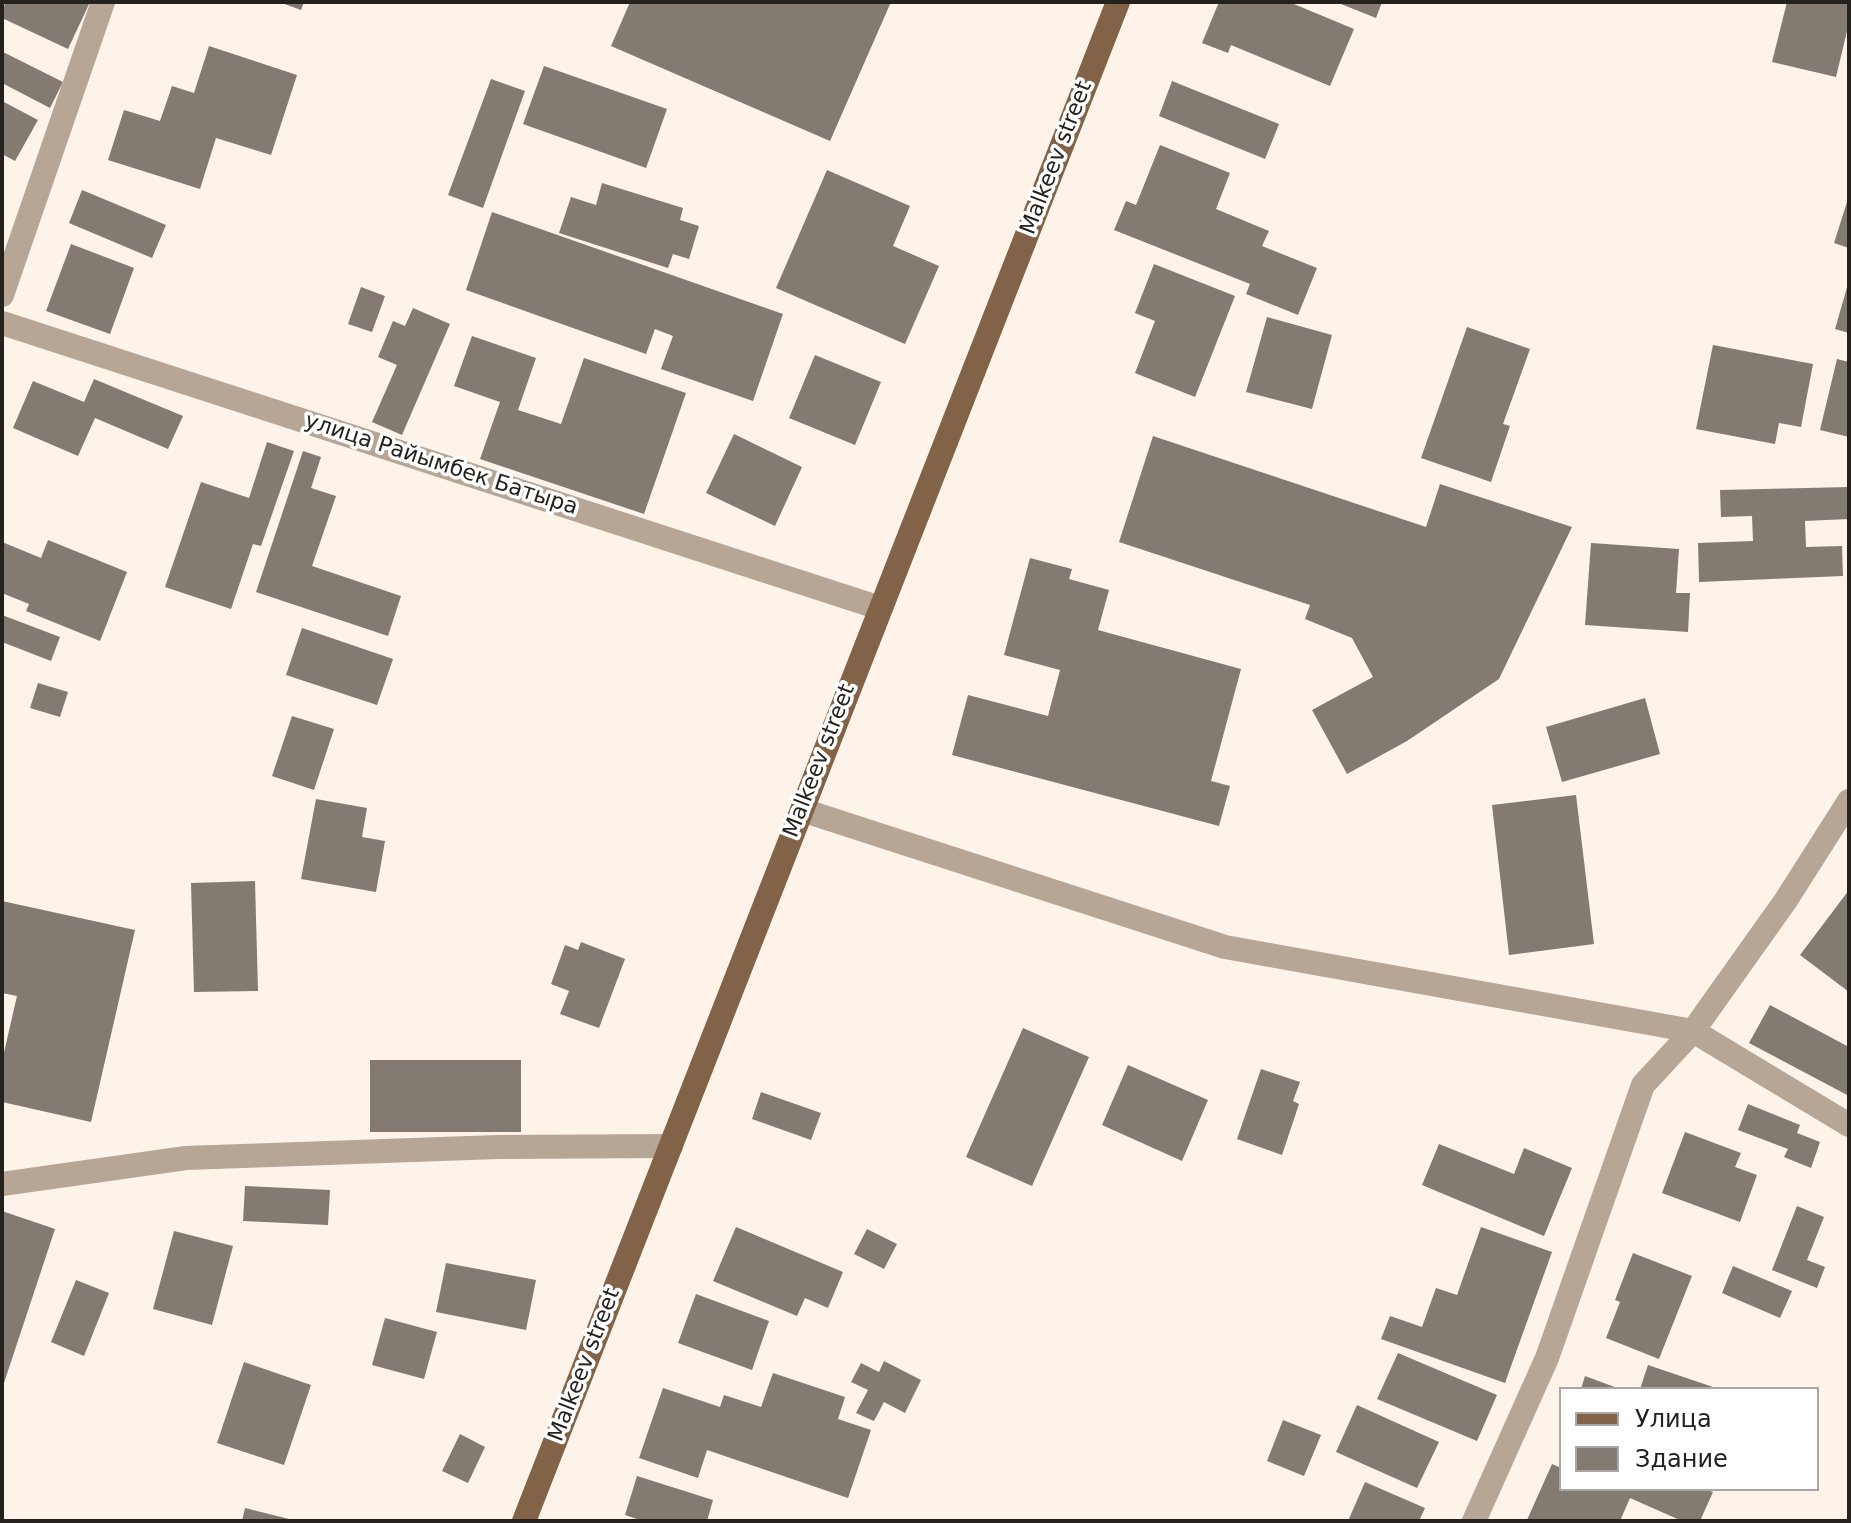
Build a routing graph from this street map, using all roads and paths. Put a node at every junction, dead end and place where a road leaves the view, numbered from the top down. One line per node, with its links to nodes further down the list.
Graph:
1 (103, 2): 3 (street)
2 (1118, 2): 5 (main road, Malkeev street)
3 (2, 295)
4 (2, 323): 5 (street, улица Райымбек Батыра)
5 (880, 608): 7 (main road, Malkeev street)
6 (1849, 801): 8 (street)
7 (802, 810): 8 (street); 10 (main road, Malkeev street)
8 (1693, 1031): 9 (street); 13 (street)
9 (1849, 1125)
10 (671, 1146): 11 (street); 12 (main road, Malkeev street)
11 (2, 1184)
12 (524, 1521)
13 (1474, 1521)

